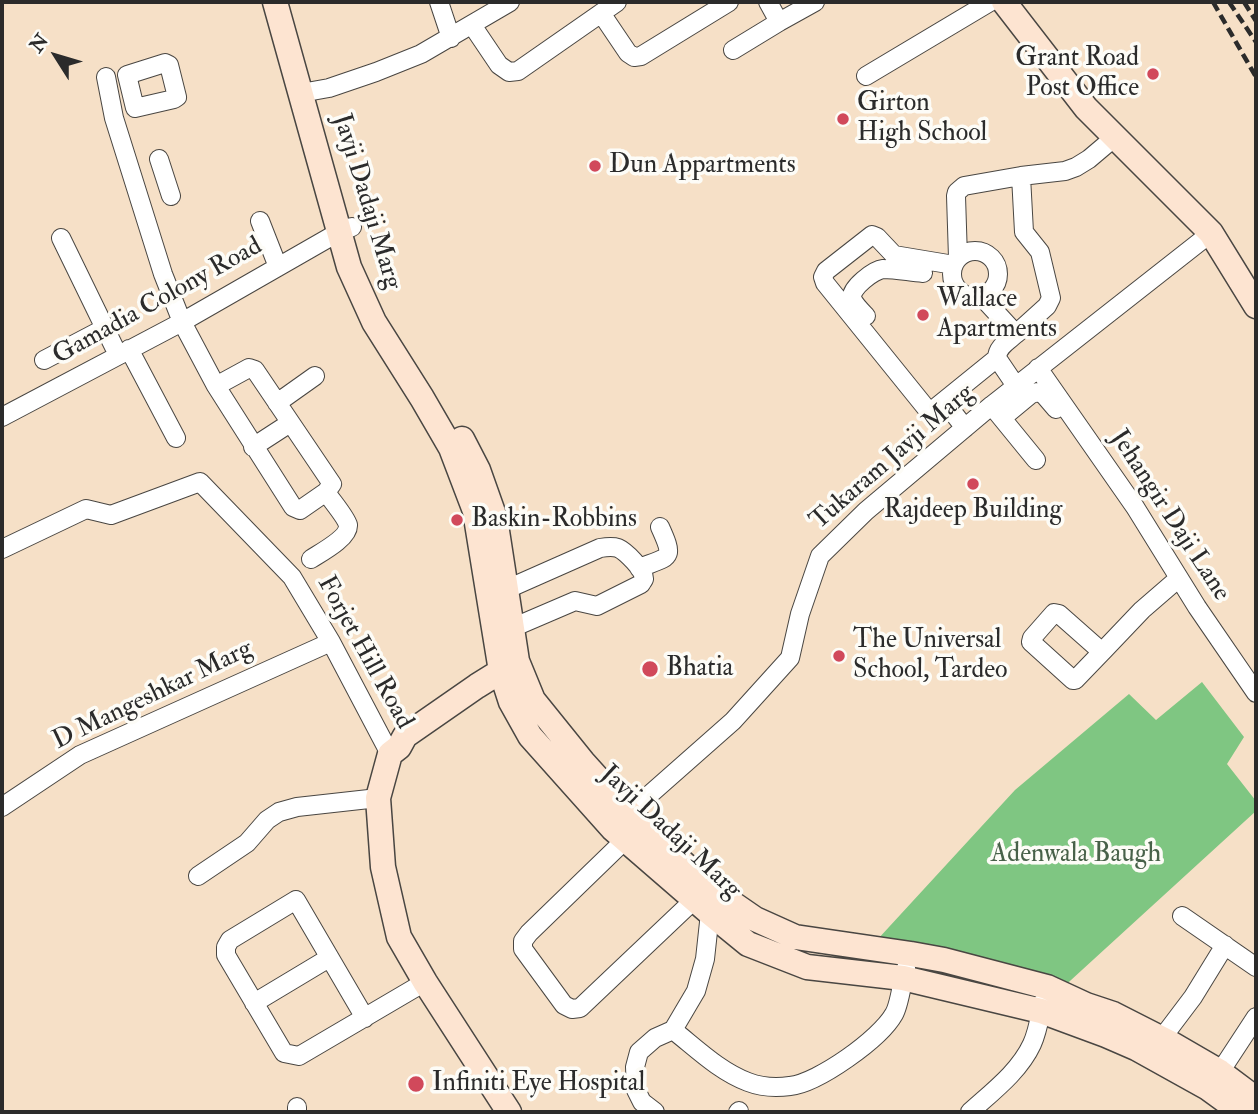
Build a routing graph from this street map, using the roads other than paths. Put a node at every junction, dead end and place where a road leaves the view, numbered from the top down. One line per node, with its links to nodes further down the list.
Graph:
1 (275, 2): 19 (main road, Javji Dadaji Marg)
2 (293, 2): 19 (main road, Javji Dadaji Marg)
3 (439, 2): 14 (street)
4 (617, 2): 11 (street)
5 (729, 2): 11 (street)
6 (768, 2): 12 (street)
7 (815, 2): 12 (street)
8 (990, 2): 16 (street)
9 (1004, 2): 21 (main road)
10 (505, 3): 13 (street)
11 (601, 13): 13 (street)
12 (779, 22): 15 (street)
13 (472, 25): 14 (street)
14 (450, 38): 19 (street)
15 (733, 50)
16 (866, 76)
17 (106, 77): 20 (street)
18 (130, 92): 20 (street)
19 (308, 92): 28 (main road, Javji Dadaji Marg)
20 (110, 99): 25 (street)
21 (1115, 136): 23 (street); 29 (main road)
22 (159, 159): 24 (street)
23 (1021, 176): 31 (street); 38 (street)
24 (165, 177): 25 (street); 26 (street)
25 (136, 188): 36 (street)
26 (172, 196)
27 (260, 221): 32 (street)
28 (345, 230): 32 (street, Gamadia Colony Road); 59 (main road, Javji Dadaji Marg)
29 (1211, 233): 35 (main road); 43 (street, Tukaram Javji Marg)
30 (61, 239): 37 (street)
31 (956, 262): 34 (street); 34 (street); 50 (street)
32 (278, 267): 36 (street, Gamadia Colony Road)
33 (923, 273): 50 (street)
34 (981, 296): 38 (street)
35 (1256, 306)
36 (182, 322): 40 (street, Gamadia Colony Road); 46 (street)
37 (105, 328): 39 (street); 40 (street)
38 (1016, 334): 41 (street)
39 (66, 349): 42 (street); 44 (street)
40 (124, 352): 44 (street, Gamadia Colony Road); 56 (street)
41 (997, 358): 47 (street); 50 (street)
42 (44, 360)
43 (1038, 368): 47 (street, Tukaram Javji Marg); 48 (street); 53 (street, Jehangir Daji Lane)
44 (80, 375): 52 (street, Gamadia Colony Road)
45 (315, 376): 49 (street)
46 (216, 386): 49 (street); 57 (street)
47 (1016, 386): 51 (street, Tukaram Javji Marg)
48 (1038, 392): 51 (street); 53 (street)
49 (277, 403): 54 (street)
50 (942, 403): 55 (street)
51 (997, 412): 55 (street, Tukaram Javji Marg); 58 (street)
52 (2, 417)
53 (1074, 419): 65 (street, Jehangir Daji Lane)
54 (290, 423): 57 (street); 60 (street)
55 (965, 428): 75 (street, Tukaram Javji Marg)
56 (176, 438)
57 (253, 446): 60 (street)
58 (1036, 460)
59 (470, 474): 66 (main road, Javji Dadaji Marg); 70 (main road, Javji Dadaji Marg)
60 (326, 492): 63 (street)
61 (660, 527): 64 (street)
62 (2, 549): 68 (street, Forjet Hill Road)
63 (311, 559)
64 (639, 568): 66 (street); 67 (street)
65 (1179, 578): 69 (street); 71 (street, Jehangir Daji Lane)
66 (505, 590): 67 (main road, Javji Dadaji Marg)
67 (512, 628): 70 (main road, Javji Dadaji Marg)
68 (331, 642): 72 (street, Forjet Hill Road); 74 (street, D Mangeshkar Marg)
69 (1102, 652)
70 (511, 672): 72 (main road); 75 (main road, Javji Dadaji Marg)
71 (1256, 693)
72 (394, 750): 73 (main road)
73 (378, 798): 76 (street); 84 (main road)
74 (2, 807)
75 (622, 827): 77 (main road, Javji Dadaji Marg); 77 (street, Tukaram Javji Marg); 80 (main road, Javji Dadaji Marg)
76 (198, 876)
77 (702, 906): 83 (main road, Javji Dadaji Marg); 89 (street)
78 (1182, 916): 79 (street)
79 (1226, 945): 82 (street); 90 (street)
80 (911, 954): 83 (street); 85 (main road, Javji Dadaji Marg)
81 (329, 958): 86 (street); 86 (street); 88 (street)
82 (1256, 967)
83 (903, 978): 85 (main road, Javji Dadaji Marg); 89 (street)
84 (425, 982): 88 (street); 93 (main road)
85 (1044, 999): 90 (main road, Javji Dadaji Marg); 95 (street)
86 (254, 1003): 88 (street)
87 (1256, 1017): 91 (street)
88 (365, 1018)
89 (673, 1030): 94 (street)
90 (1155, 1047): 91 (main road, Javji Dadaji Marg); 96 (main road, Javji Dadaji Marg)
91 (1220, 1072): 92 (main road, Javji Dadaji Marg)
92 (1256, 1099)
93 (509, 1112)
94 (655, 1112)
95 (970, 1112)
96 (1241, 1112)

